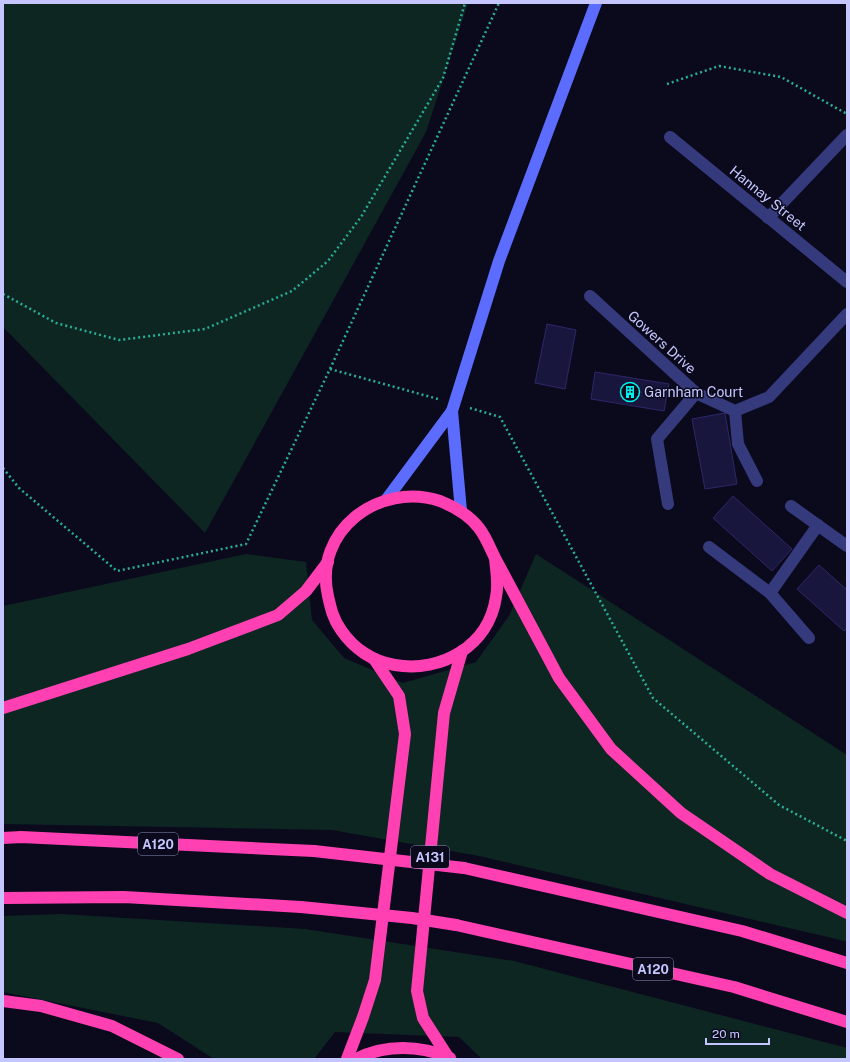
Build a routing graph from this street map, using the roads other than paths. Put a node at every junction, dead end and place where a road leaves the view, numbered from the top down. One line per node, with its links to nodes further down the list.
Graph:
1 (596, 3): 9 (main road)
2 (847, 135): 4 (street)
3 (670, 137): 4 (street, Hannay Street)
4 (768, 218): 5 (street, Hannay Street)
5 (847, 282)
6 (590, 296): 8 (street, Gowers Drive)
7 (847, 314): 10 (street)
8 (696, 393): 10 (street, Gowers Drive); 13 (street)
9 (453, 408): 12 (main road); 15 (main road)
10 (735, 411): 11 (street)
11 (757, 481)
12 (386, 500): 15 (highway); 20 (highway)
13 (668, 504)
14 (791, 506): 16 (street)
15 (461, 511): 19 (highway)
16 (818, 525): 17 (street); 21 (street)
17 (847, 546)
18 (708, 547): 21 (street)
19 (495, 558): 23 (highway); 28 (highway)
20 (328, 562): 24 (highway); 25 (highway)
21 (770, 593): 22 (street)
22 (809, 638)
23 (462, 651): 24 (highway); 33 (highway, A131)
24 (374, 659): 36 (highway, A131)
25 (3, 708)
26 (3, 838): 29 (highway, A120, bridge)
27 (3, 898): 31 (highway, A120, bridge)
28 (847, 913)
29 (847, 963)
30 (3, 1001): 32 (highway)
31 (847, 1022)
32 (153, 1047): 34 (highway); 35 (highway)
33 (450, 1058): 37 (highway)
34 (162, 1059)
35 (178, 1059)
36 (347, 1059)
37 (356, 1059)

